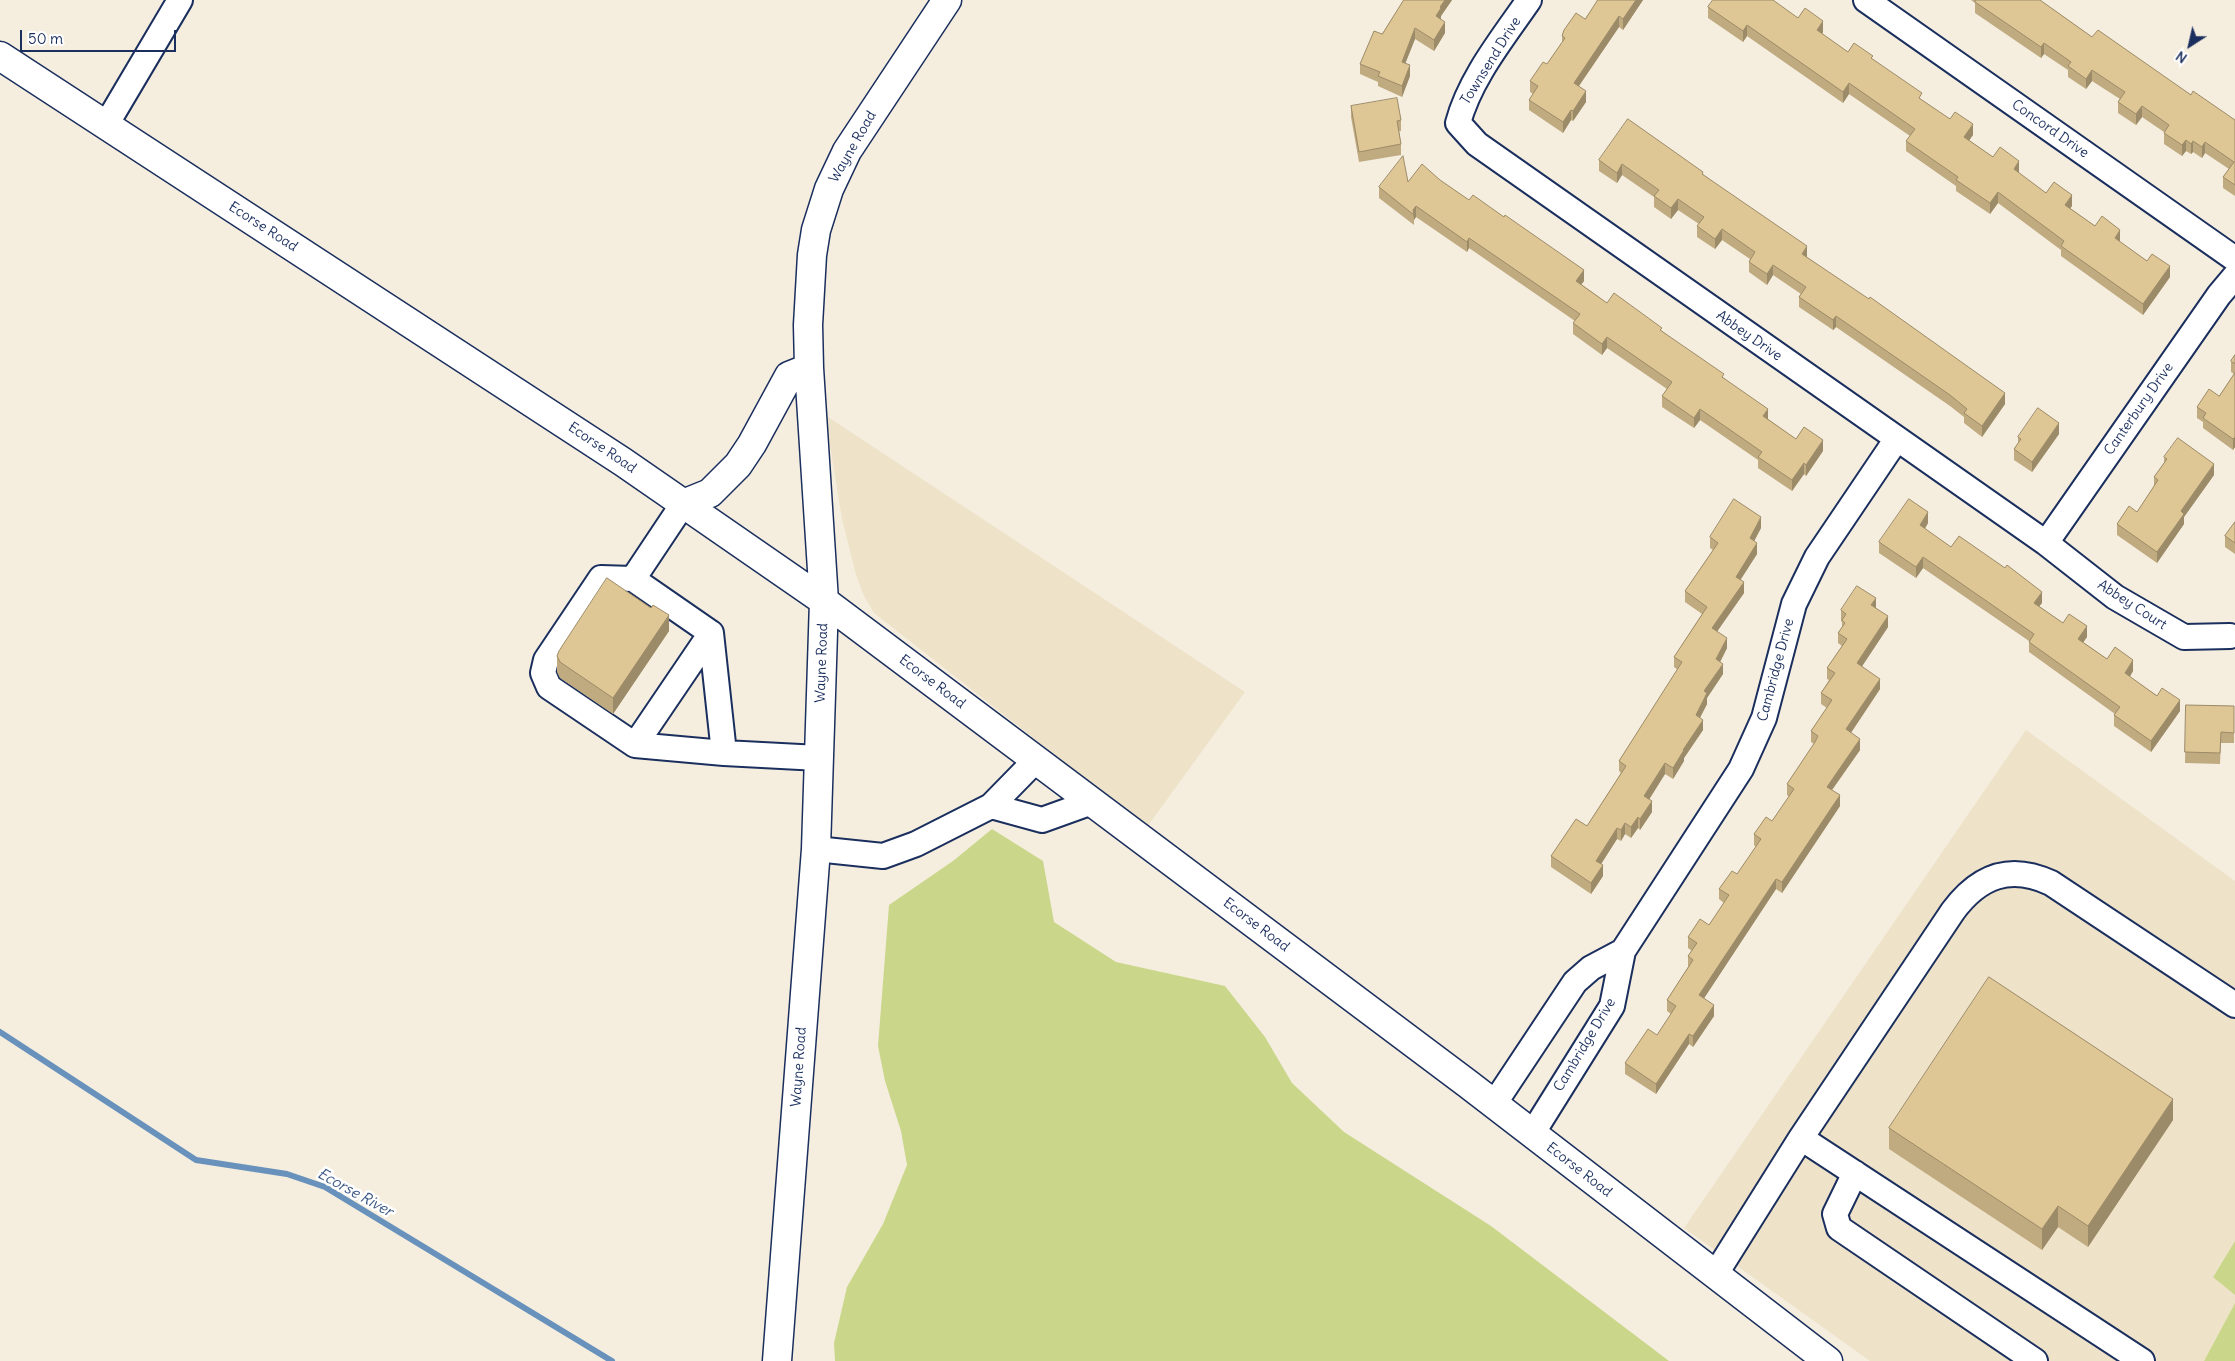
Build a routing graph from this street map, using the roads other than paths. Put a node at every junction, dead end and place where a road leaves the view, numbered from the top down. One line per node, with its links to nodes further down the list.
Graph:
1 (180, 0): 7 (street)
2 (947, 0): 10 (main road, Wayne Road)
3 (1529, 0): 6 (street, Townsend Drive)
4 (1866, 0): 8 (street, Concord Drive)
5 (0, 56): 7 (main road, Ecorse Road)
6 (1458, 123): 11 (street, Abbey Drive)
7 (106, 125): 12 (main road, Ecorse Road)
8 (2235, 259)
9 (2235, 276): 13 (street, Canterbury Drive)
10 (809, 368): 12 (main road); 15 (main road, Wayne Road)
11 (1896, 440): 13 (street, Abbey Drive); 25 (street, Cambridge Drive)
12 (683, 504): 14 (street); 15 (main road, Ecorse Road)
13 (2046, 543): 17 (street, Abbey Court)
14 (633, 579): 16 (street); 18 (street)
15 (824, 601): 20 (main road, Wayne Road); 21 (main road, Ecorse Road)
16 (711, 633): 18 (street); 19 (street)
17 (2230, 636)
18 (635, 745): 19 (street)
19 (724, 752): 20 (street)
20 (819, 758): 24 (main road, Wayne Road)
21 (1036, 760): 22 (main road, Ecorse Road); 23 (street)
22 (1092, 802): 23 (street); 27 (main road, Ecorse Road)
23 (991, 806): 24 (street)
24 (816, 849): 32 (main road, Wayne Road)
25 (1623, 951): 27 (street, Cambridge Drive); 28 (street, Cambridge Drive)
26 (2235, 1005): 29 (street)
27 (1494, 1104): 28 (main road, Ecorse Road)
28 (1532, 1134): 31 (main road, Ecorse Road)
29 (1802, 1138): 30 (street); 31 (street)
30 (1855, 1173): 34 (street); 35 (street)
31 (1715, 1274): 33 (main road, Ecorse Road)
32 (778, 1361)
33 (1828, 1361)
34 (2035, 1361)
35 (2142, 1361)

